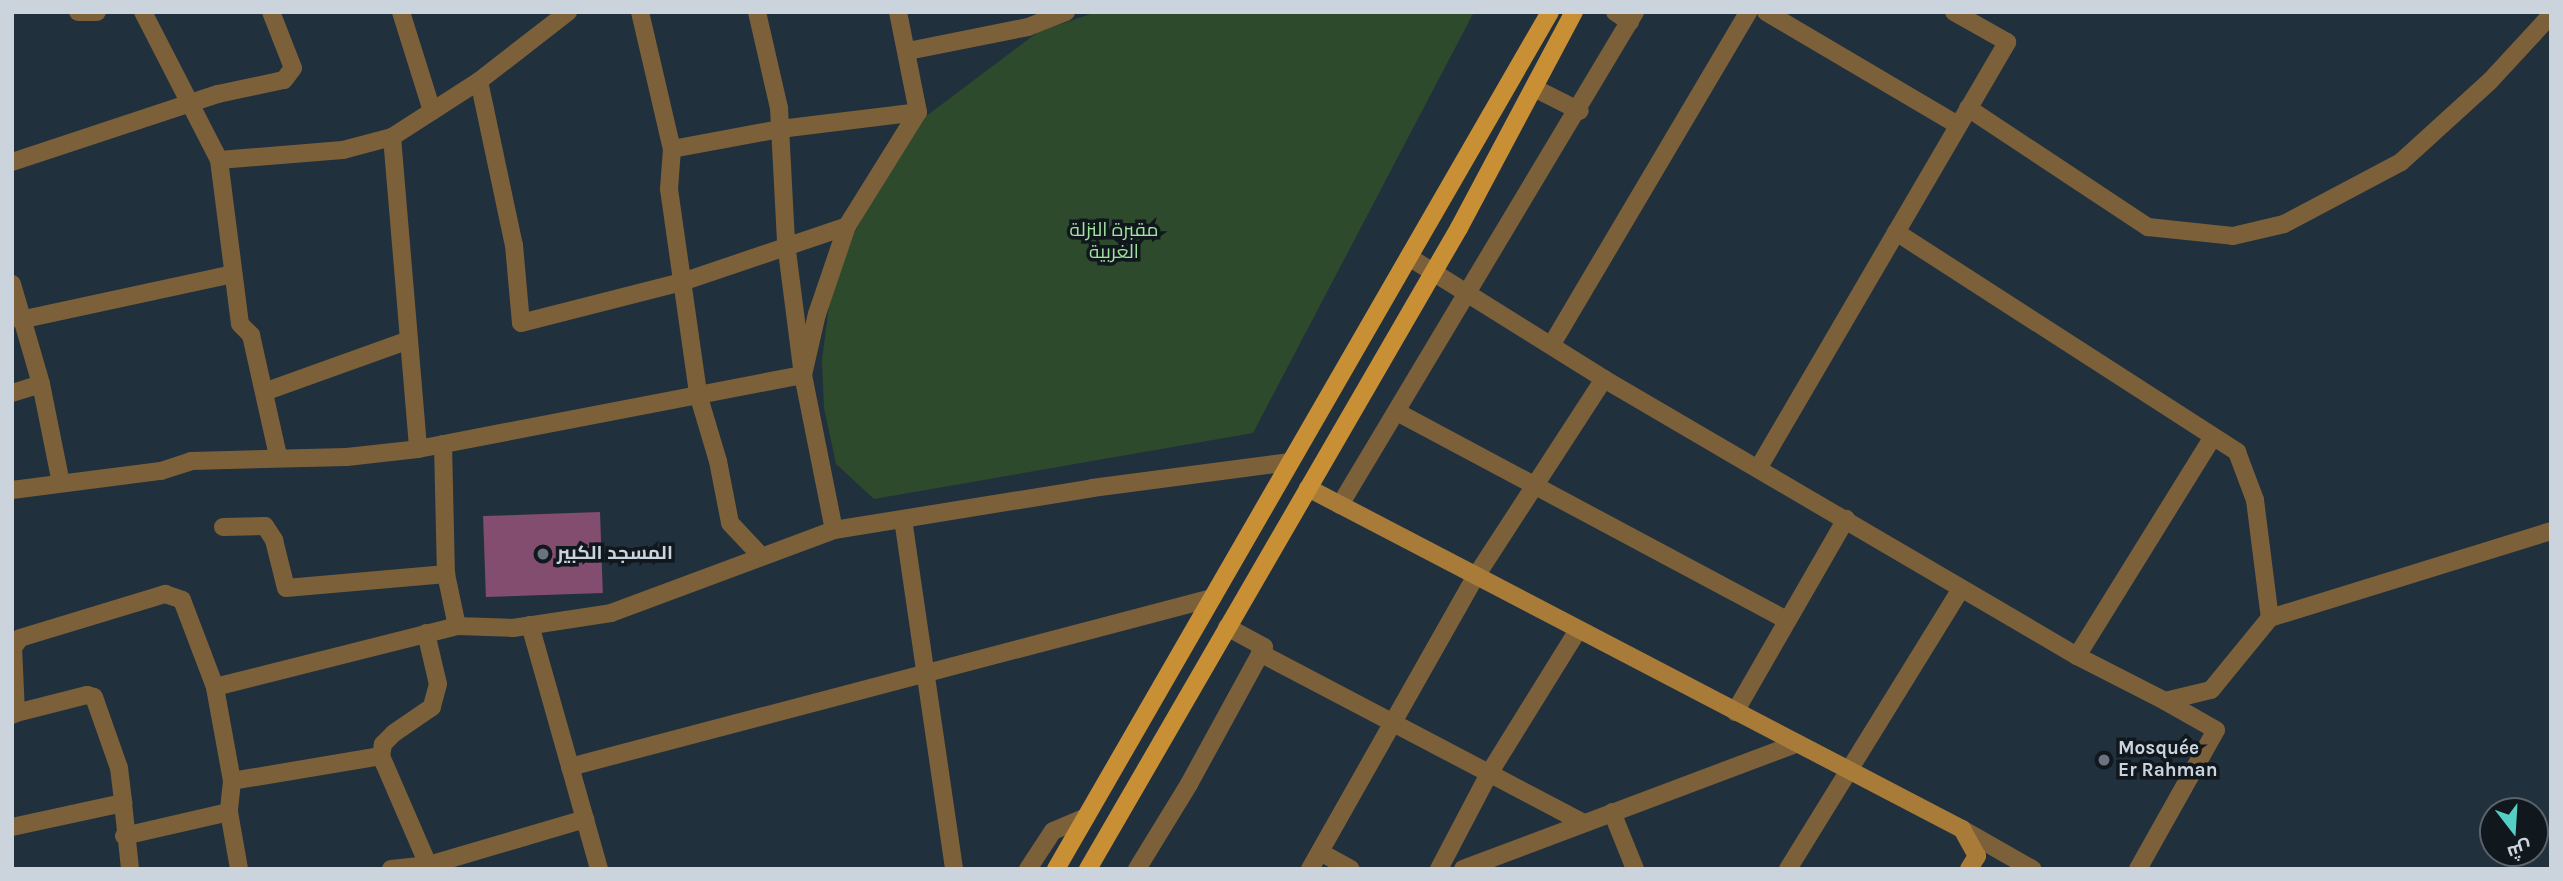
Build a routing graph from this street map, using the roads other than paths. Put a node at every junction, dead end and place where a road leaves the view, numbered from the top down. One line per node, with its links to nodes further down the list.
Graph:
1 (78, 12): 2 (street)
2 (97, 12)
3 (143, 12): 21 (street)
4 (271, 12): 21 (street)
5 (401, 12): 23 (street)
6 (568, 12): 19 (street)
7 (640, 12): 29 (street)
8 (757, 12): 27 (street)
9 (898, 12): 18 (street)
10 (1066, 12): 18 (street)
11 (1549, 12): 35 (main road)
12 (1574, 12): 20 (main road)
13 (1748, 12): 43 (street)
14 (1766, 12): 26 (street)
15 (1954, 12): 22 (street)
16 (1626, 15): 24 (street)
17 (2551, 15): 22 (street)
18 (908, 51): 25 (street)
19 (479, 81): 23 (street); 38 (street)
20 (1534, 88): 24 (street); 36 (main road)
21 (192, 104): 30 (street); 31 (street)
22 (1968, 108): 26 (street)
23 (432, 111): 28 (street)
24 (1580, 111): 40 (street)
25 (918, 112): 27 (street); 32 (street)
26 (1958, 125): 33 (street)
27 (780, 129): 29 (street); 34 (street)
28 (392, 137): 30 (street); 42 (street)
29 (672, 149): 38 (street)
30 (219, 160): 37 (street)
31 (12, 162)
32 (847, 226): 34 (street); 44 (street)
33 (1896, 232): 51 (street); 56 (street)
34 (786, 243): 38 (street); 44 (street)
35 (1409, 257): 36 (street); 55 (main road)
36 (1434, 271): 40 (street); 59 (main road)
37 (233, 274): 41 (street); 47 (street)
38 (682, 282): 49 (street)
39 (12, 284): 41 (street)
40 (1469, 293): 43 (street); 50 (street)
41 (20, 320): 46 (street)
42 (409, 340): 47 (street); 53 (street)
43 (1552, 344): 45 (street)
44 (803, 375): 49 (street); 65 (street)
45 (1604, 379): 56 (street); 58 (street)
46 (41, 384): 48 (street); 57 (street)
47 (264, 392): 54 (street)
48 (12, 393)
49 (698, 394): 52 (street); 67 (street)
50 (1397, 412): 58 (street); 61 (street)
51 (2213, 437): 72 (street); 80 (street)
52 (443, 444): 53 (street); 68 (street)
53 (418, 449): 54 (street)
54 (278, 456): 57 (street)
55 (1290, 463): 62 (street); 71 (main road)
56 (1759, 467): 63 (street)
57 (61, 483): 60 (street)
58 (1536, 484): 69 (street); 73 (street)
59 (1308, 488): 61 (street); 76 (main road)
60 (12, 490)
61 (1340, 505): 69 (street)
62 (903, 519): 65 (street); 81 (street)
63 (1846, 519): 70 (street); 73 (street)
64 (223, 527): 68 (street)
65 (834, 530): 67 (street)
66 (2551, 531): 72 (street)
67 (760, 555): 74 (street)
68 (446, 574): 75 (street)
69 (1476, 576): 77 (street); 86 (street)
70 (1961, 589): 80 (street); 90 (street)
71 (1212, 598): 81 (street); 96 (main road)
72 (2270, 618): 83 (street)
73 (1787, 620): 84 (street)
74 (530, 625): 75 (street); 89 (street)
75 (457, 626): 78 (street)
76 (1227, 627): 79 (street); 111 (main road)
77 (1578, 630): 84 (street); 91 (street)
78 (426, 634): 82 (street); 88 (street)
79 (1260, 653): 86 (street); 112 (street)
80 (2077, 656): 83 (street)
81 (923, 674): 89 (street); 108 (street)
82 (215, 687): 85 (street); 92 (street)
83 (2165, 701): 121 (street)
84 (1735, 712): 87 (street)
85 (14, 714): 93 (street)
86 (1393, 720): 91 (street); 102 (street)
87 (1796, 744): 90 (street); 95 (street)
88 (380, 756): 92 (street); 103 (street)
89 (570, 767): 97 (street)
90 (1849, 771): 100 (street); 118 (street)
91 (1490, 772): 98 (street); 115 (street)
92 (232, 781): 94 (street)
93 (123, 803): 99 (street); 101 (street)
94 (229, 812): 101 (street); 105 (street)
95 (1612, 812): 98 (street); 117 (street)
96 (1086, 817): 109 (street); 110 (main road)
97 (585, 819): 103 (street); 107 (street)
98 (1583, 822): 116 (street)
99 (12, 827)
100 (1962, 830): 119 (street); 120 (street)
101 (124, 836): 104 (street)
102 (1320, 852): 113 (street); 114 (street)
103 (430, 867): 106 (street)
104 (130, 869)
105 (239, 869)
106 (391, 869)
107 (600, 869)
108 (954, 869)
109 (1028, 869)
110 (1056, 869)
111 (1088, 869)
112 (1137, 869)
113 (1310, 869)
114 (1351, 869)
115 (1439, 869)
116 (1463, 869)
117 (1635, 869)
118 (1788, 869)
119 (1969, 869)
120 (2032, 869)
121 (2138, 869)

